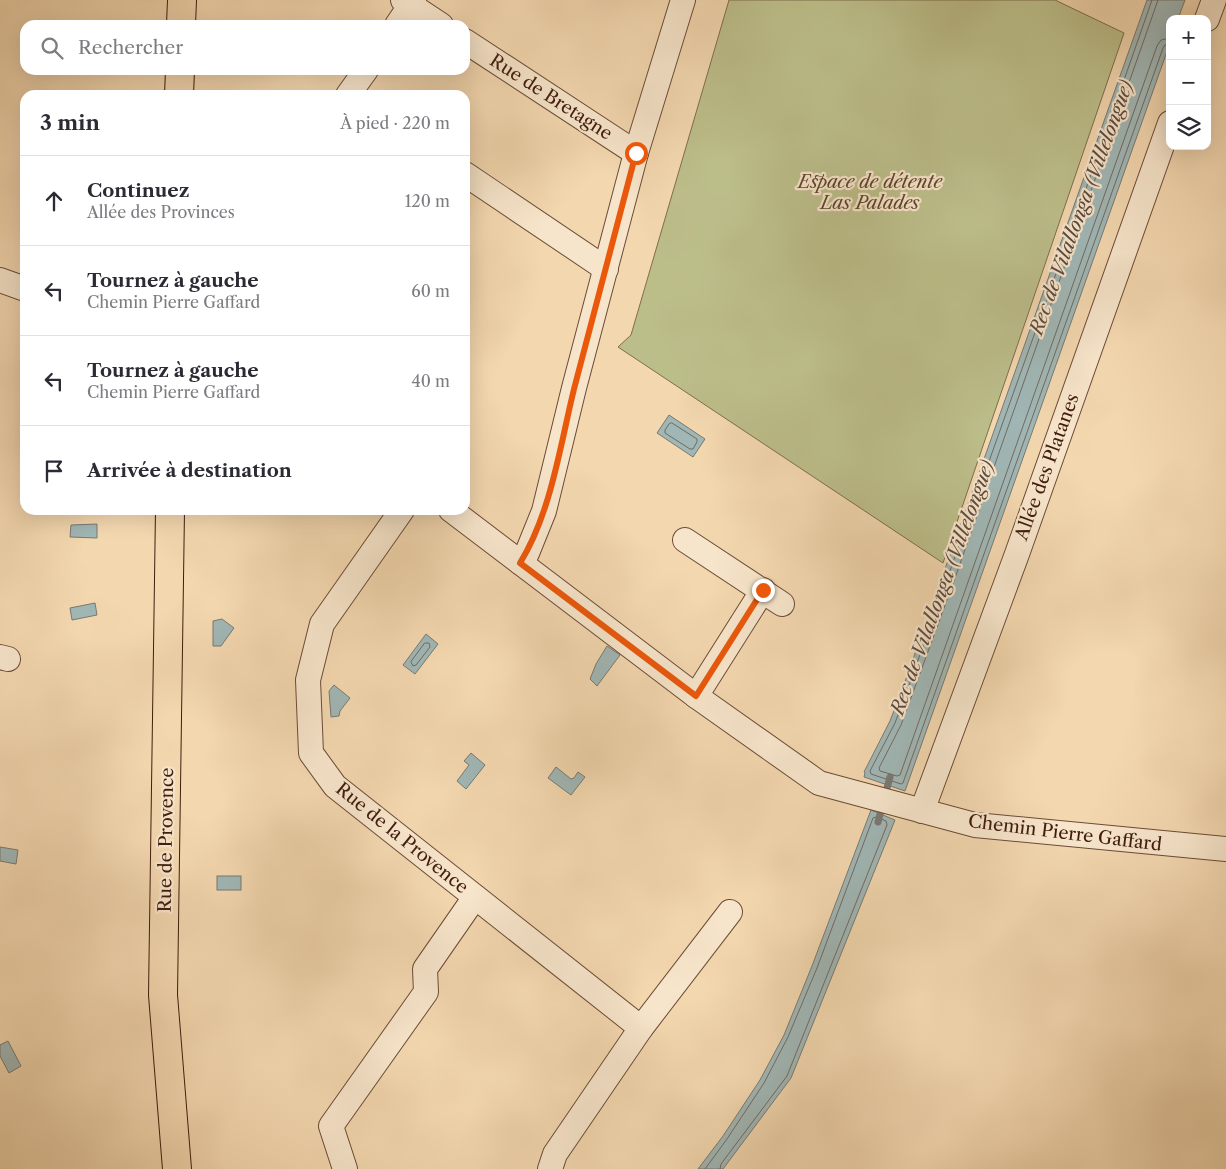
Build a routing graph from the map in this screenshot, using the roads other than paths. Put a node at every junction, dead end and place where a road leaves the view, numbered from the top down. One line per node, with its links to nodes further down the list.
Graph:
1 (182, 0): 6 (main road)
2 (683, 0): 15 (street)
3 (1214, 0): 5 (street)
4 (409, 2): 7 (street); 8 (street)
5 (1208, 15)
6 (181, 20)
7 (400, 20)
8 (434, 20)
9 (470, 44): 15 (street, Rue de Bretagne)
10 (180, 75): 12 (main road)
11 (363, 75): 13 (street)
12 (180, 90)
13 (352, 90)
14 (1166, 134): 28 (street, Allée des Platanes)
15 (636, 153): 18 (street)
16 (470, 177): 18 (street)
17 (0, 267): 19 (street)
18 (606, 270): 26 (street)
19 (20, 274)
20 (0, 280): 21 (street)
21 (20, 287)
22 (170, 515): 33 (main road, Rue de Provence)
23 (398, 515): 30 (street, Rue de la Provence)
24 (458, 515): 26 (street, Chemin Pierre Gaffard)
25 (685, 540): 27 (street)
26 (520, 563): 27 (street, Chemin Pierre Gaffard)
27 (696, 696): 28 (street, Chemin Pierre Gaffard)
28 (913, 808): 29 (street, Chemin Pierre Gaffard)
29 (1226, 849)
30 (476, 897): 32 (street, Rue de la Provence); 34 (street)
31 (730, 912): 32 (street)
32 (641, 1028): 35 (street)
33 (177, 1169)
34 (345, 1169)
35 (550, 1169)

